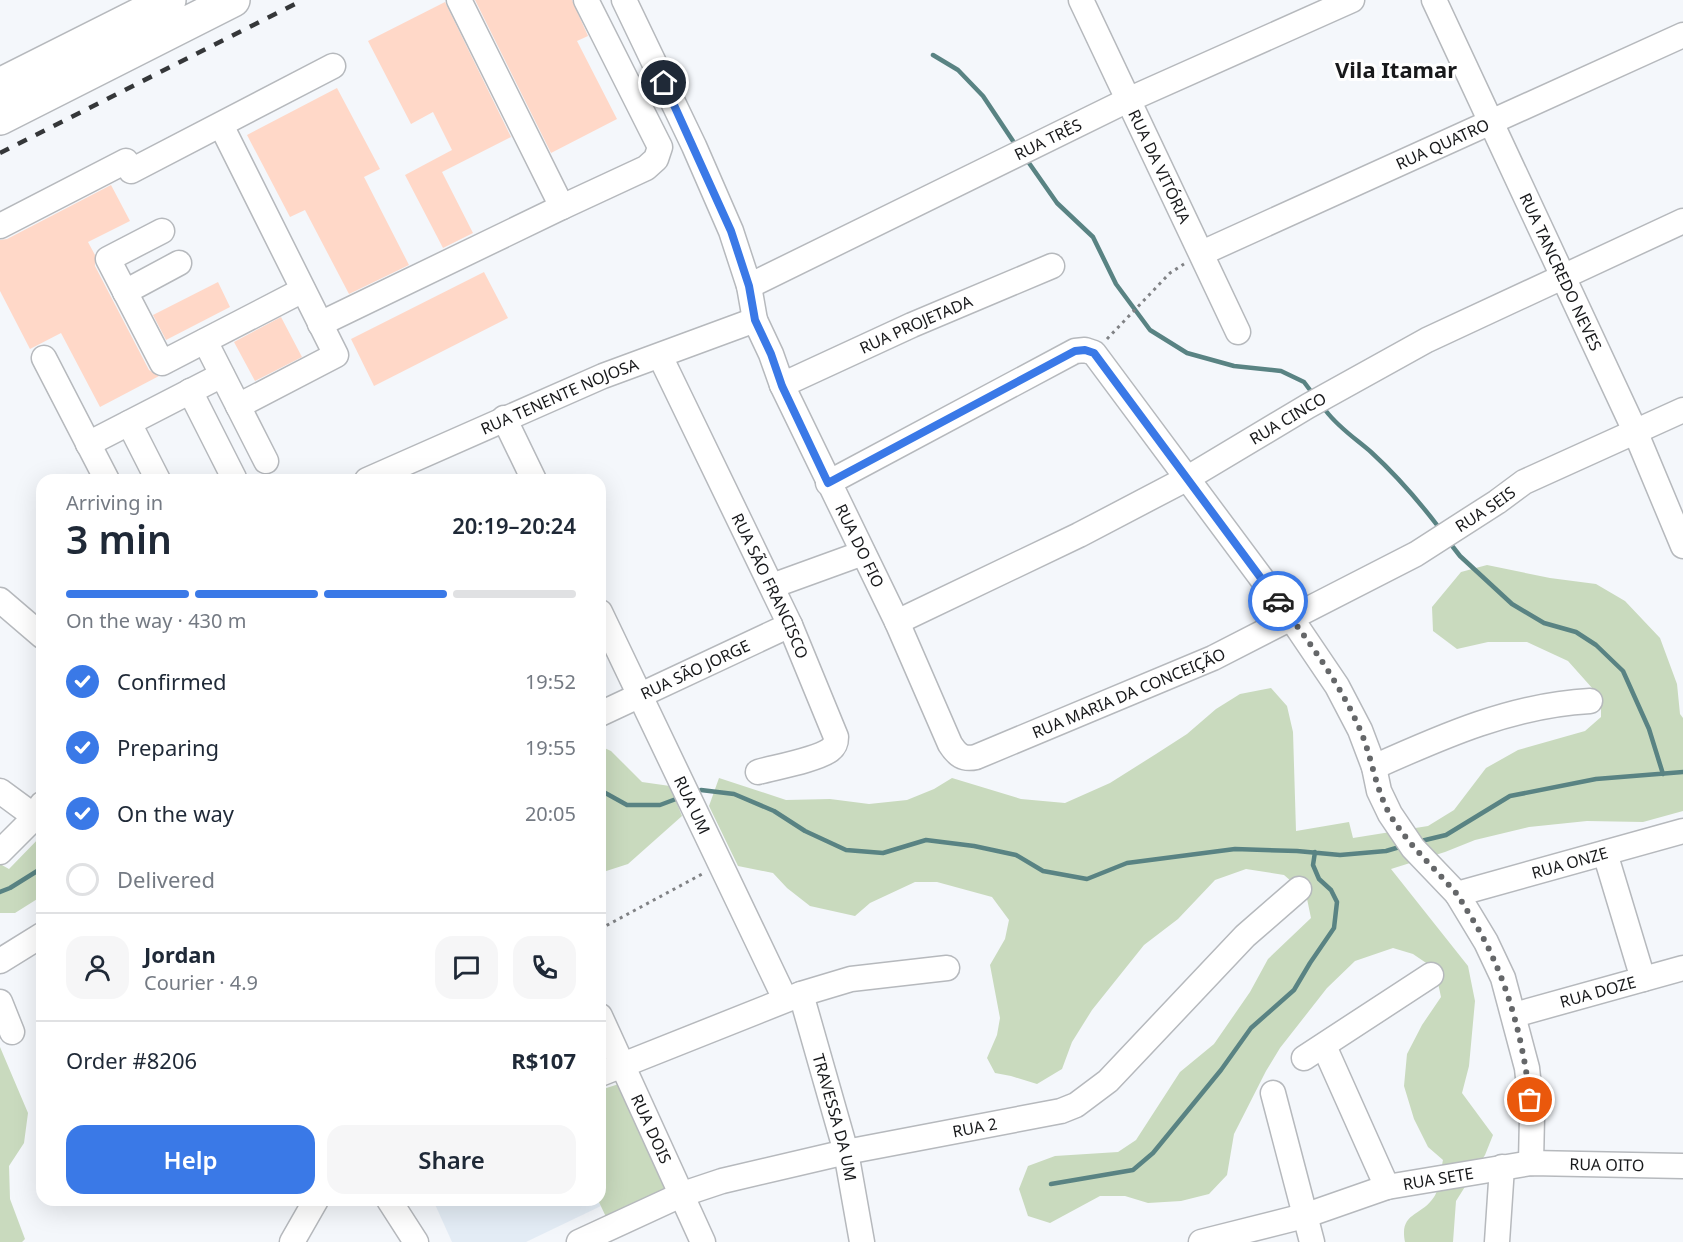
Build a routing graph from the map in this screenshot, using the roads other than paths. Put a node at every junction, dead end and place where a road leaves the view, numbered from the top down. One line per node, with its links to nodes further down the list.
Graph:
1 (168, 0): 11 (highway)
2 (233, 0): 13 (highway)
3 (459, 0): 16 (street)
4 (586, 0): 16 (street)
5 (624, 0): 24 (street, RUA DO FIO)
6 (1081, 0): 12 (street, RUA DA VITÓRIA)
7 (1352, 0): 12 (street, RUA TRÊS)
8 (1434, 0): 14 (street, RUA TANCREDO NEVES)
9 (1683, 35): 14 (street, RUA QUATRO)
10 (333, 66): 15 (street)
11 (0, 85)
12 (1130, 99): 20 (street, RUA DA VITÓRIA); 24 (street, RUA TRÊS)
13 (0, 118)
14 (1490, 122): 20 (street, RUA QUATRO); 23 (street, RUA TANCREDO NEVES)
15 (221, 125): 18 (street); 25 (street)
16 (562, 207): 28 (street)
17 (1683, 221): 23 (street, RUA CINCO)
18 (0, 226)
19 (162, 231): 26 (street)
20 (1202, 253): 29 (street, RUA DA VITÓRIA)
21 (179, 263): 26 (street)
22 (1052, 266): 34 (street, RUA PROJETADA)
23 (1562, 276): 40 (street, RUA TANCREDO NEVES); 48 (street, RUA CINCO)
24 (749, 286): 27 (street, RUA DO FIO)
25 (303, 290): 28 (street); 30 (street)
26 (125, 292): 30 (street)
27 (755, 320): 31 (street, RUA TENENTE NOJOSA); 34 (street, RUA DO FIO)
28 (320, 324): 36 (street)
29 (1238, 332)
30 (205, 341): 33 (street)
31 (660, 356): 38 (street, RUA TENENTE NOJOSA); 52 (street, RUA SÃO FRANCISCO)
32 (44, 358): 41 (street)
33 (222, 375): 35 (street); 36 (street)
34 (782, 386): 49 (street, RUA DO FIO)
35 (189, 391): 39 (street); 45 (street)
36 (238, 406): 42 (street)
37 (1683, 410): 40 (street, RUA SEIS)
38 (504, 418): 46 (street, RUA TENENTE NOJOSA); 47 (street)
39 (129, 423): 41 (street); 44 (street)
40 (1635, 431): 50 (street, RUA TANCREDO NEVES); 54 (street, RUA SEIS)
41 (88, 444): 43 (street)
42 (266, 461)
43 (104, 474)
44 (155, 474)
45 (232, 474)
46 (380, 474)
47 (531, 474)
48 (1186, 479): 49 (street); 54 (street); 55 (street, RUA CINCO)
49 (828, 483): 51 (street, RUA DO FIO)
50 (1683, 546)
51 (863, 552): 52 (street); 55 (street, RUA DO FIO)
52 (772, 586): 57 (street, RUA SÃO FRANCISCO)
53 (0, 600): 58 (street)
54 (1291, 618): 62 (street, RUA MARIA DA CONCEIÇÃO); 63 (street)
55 (897, 622): 62 (street, RUA DO FIO)
56 (606, 624): 59 (street, RUA UM)
57 (790, 625): 59 (street, RUA SÃO JORGE); 64 (street, RUA SÃO FRANCISCO)
58 (36, 628)
59 (641, 696): 61 (street, RUA SÃO JORGE); 79 (street, RUA UM)
60 (1590, 701): 63 (street)
61 (606, 711)
62 (961, 757)
63 (1374, 767): 72 (street)
64 (758, 772)
65 (0, 791): 66 (street)
66 (36, 809)
67 (36, 813): 69 (street)
68 (1683, 831): 70 (street, RUA ONZE)
69 (0, 852)
70 (1605, 853): 72 (street, RUA ONZE); 78 (street)
71 (1299, 889): 87 (street, RUA 2)
72 (1457, 894): 81 (street)
73 (36, 939): 74 (street)
74 (0, 961)
75 (947, 968): 79 (street)
76 (1683, 968): 78 (street, RUA DOZE)
77 (1431, 975): 91 (street)
78 (1643, 979): 81 (street, RUA DOZE)
79 (793, 997): 84 (street); 87 (street, TRAVESSA DA UM)
80 (0, 1002): 83 (street)
81 (1514, 1015): 88 (street)
82 (606, 1028): 84 (street, RUA DOIS)
83 (12, 1032)
84 (624, 1065): 85 (street); 92 (street, RUA DOIS)
85 (606, 1072)
86 (1273, 1094): 95 (street)
87 (846, 1152): 92 (street, RUA 2); 100 (street, TRAVESSA DA UM)
88 (1531, 1162): 89 (street, RUA OITO); 90 (street, RUA OITO)
89 (1683, 1166)
90 (1502, 1167): 91 (street, RUA SETE); 103 (street)
91 (1387, 1187): 95 (street, RUA SETE)
92 (682, 1194): 98 (street, RUA 2); 99 (street, RUA DOIS)
93 (313, 1206): 96 (street)
94 (393, 1206): 97 (street)
95 (1304, 1216): 101 (street); 102 (street)
96 (292, 1242)
97 (416, 1242)
98 (579, 1242)
99 (703, 1242)
100 (862, 1242)
101 (1201, 1242)
102 (1312, 1242)
103 (1497, 1242)

